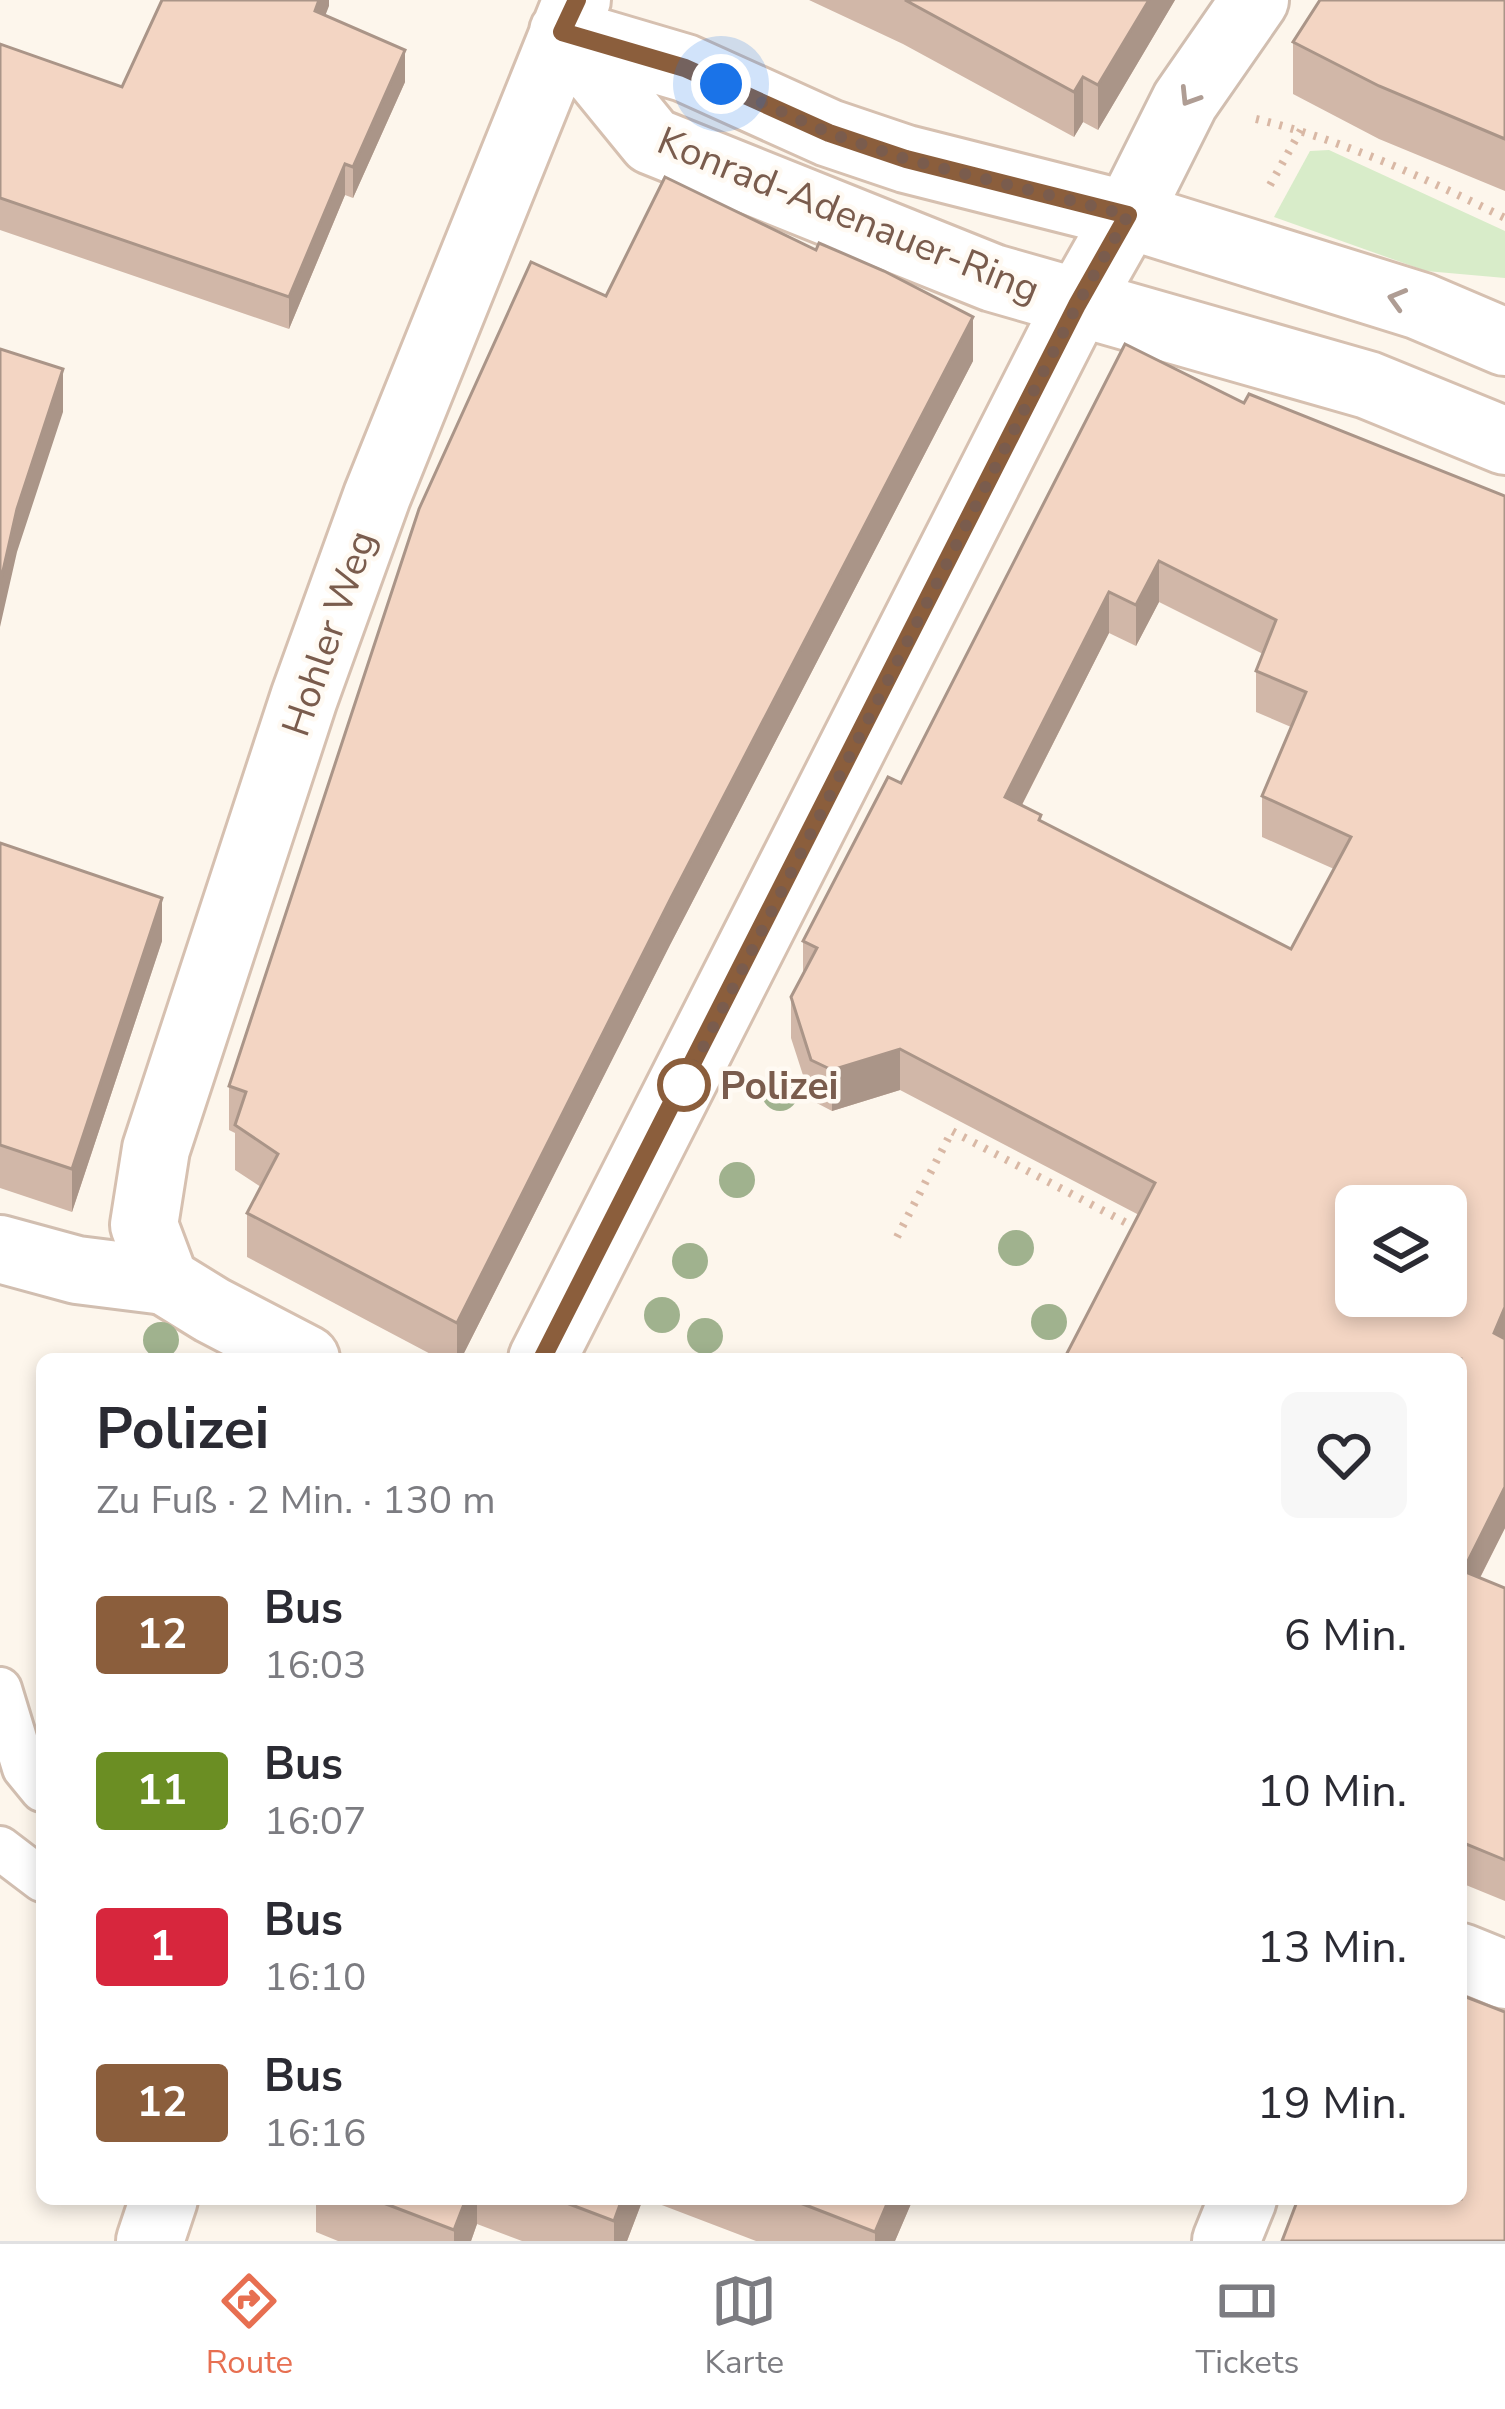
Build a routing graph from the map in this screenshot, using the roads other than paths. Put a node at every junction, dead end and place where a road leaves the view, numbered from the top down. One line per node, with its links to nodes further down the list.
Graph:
1 (1255, 0): 3 (street, one-way to 3)
2 (570, 16): 3 (street, Konrad-Adenauer-Ring); 4 (street, Konrad-Adenauer-Ring); 8 (street, Hohler Weg)
3 (1128, 215): 4 (street); 5 (street, Konrad-Adenauer-Ring, one-way to 3)
4 (1077, 305): 6 (street, Konrad-Adenauer-Ring); 10 (street)
5 (1505, 342)
6 (1505, 441)
7 (0, 1249): 8 (street)
8 (165, 1281): 9 (street)
9 (294, 1353)
10 (545, 1353)
11 (0, 1689): 12 (lane)
12 (36, 1783)
13 (0, 1848): 14 (lane)
14 (36, 1875)
15 (1467, 1960): 16 (street)
16 (1505, 1975)
17 (162, 2205): 19 (street)
18 (1241, 2205): 20 (street)
19 (150, 2241)
20 (1226, 2241)

